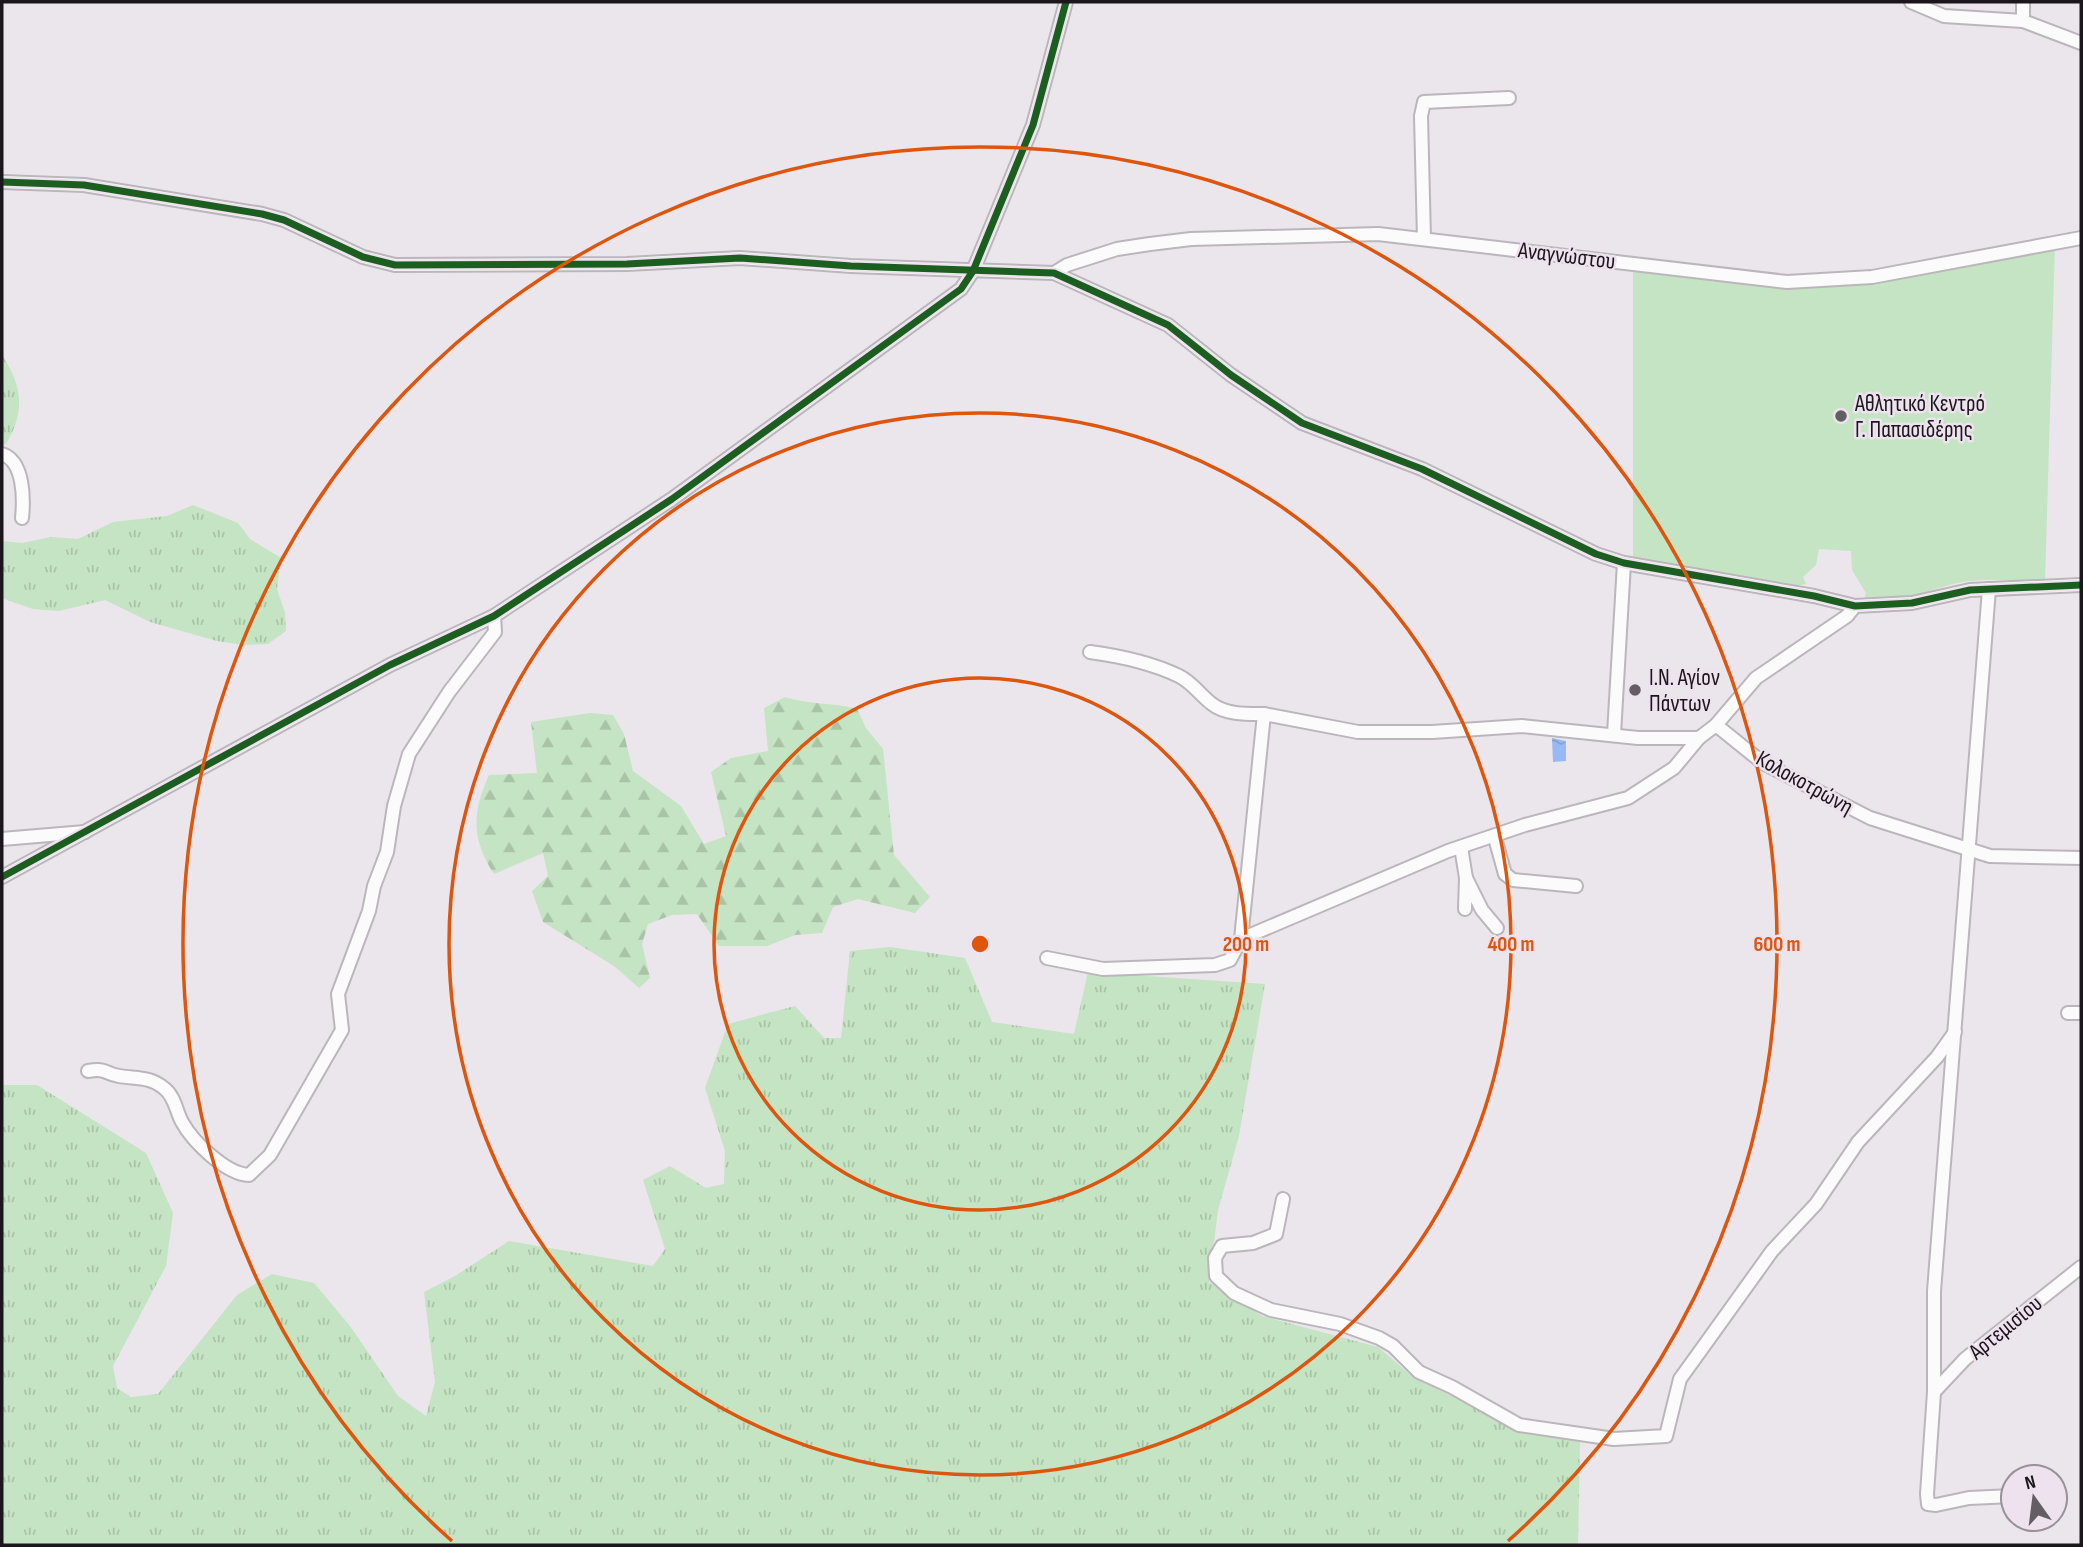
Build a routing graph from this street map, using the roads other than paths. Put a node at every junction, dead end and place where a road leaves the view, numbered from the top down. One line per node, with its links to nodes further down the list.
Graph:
1 (1066, 2): 10 (street)
2 (1911, 2): 4 (street)
3 (2023, 2): 4 (street)
4 (2022, 21): 5 (street)
5 (2081, 43)
6 (1509, 98): 9 (street)
7 (2, 182): 10 (street)
8 (2081, 238): 9 (street, Αναγνώστου)
9 (1424, 239): 11 (street, Αναγνώστου)
10 (973, 271): 11 (street); 18 (street)
11 (1054, 273): 14 (street)
12 (2, 454): 13 (street)
13 (22, 518)
14 (1624, 563): 17 (street); 22 (street)
15 (2081, 585): 16 (street)
16 (1989, 589): 17 (street); 28 (street)
17 (1855, 606): 21 (street)
18 (494, 616): 24 (street); 38 (street)
19 (1090, 652): 20 (street)
20 (1264, 714): 22 (street); 35 (street)
21 (1716, 725): 23 (street); 28 (street, Κολοκοτρώνη)
22 (1614, 734): 23 (street)
23 (1699, 738): 25 (street)
24 (88, 832): 26 (street); 30 (street)
25 (1495, 838): 27 (street); 32 (street)
26 (2, 839)
27 (1461, 847): 31 (street); 35 (street)
28 (1970, 852): 29 (street, Κολοκοτρώνη); 37 (street)
29 (2081, 858)
30 (2, 877)
31 (1466, 878): 33 (street); 34 (street)
32 (1576, 886)
33 (1465, 909)
34 (1497, 928)
35 (1241, 939): 36 (street)
36 (1047, 958)
37 (1955, 1032): 39 (street); 41 (street)
38 (88, 1071)
39 (1283, 1199)
40 (2081, 1267): 41 (street, Αρτεμισίου)
41 (1934, 1392): 42 (street)
42 (1999, 1497)

